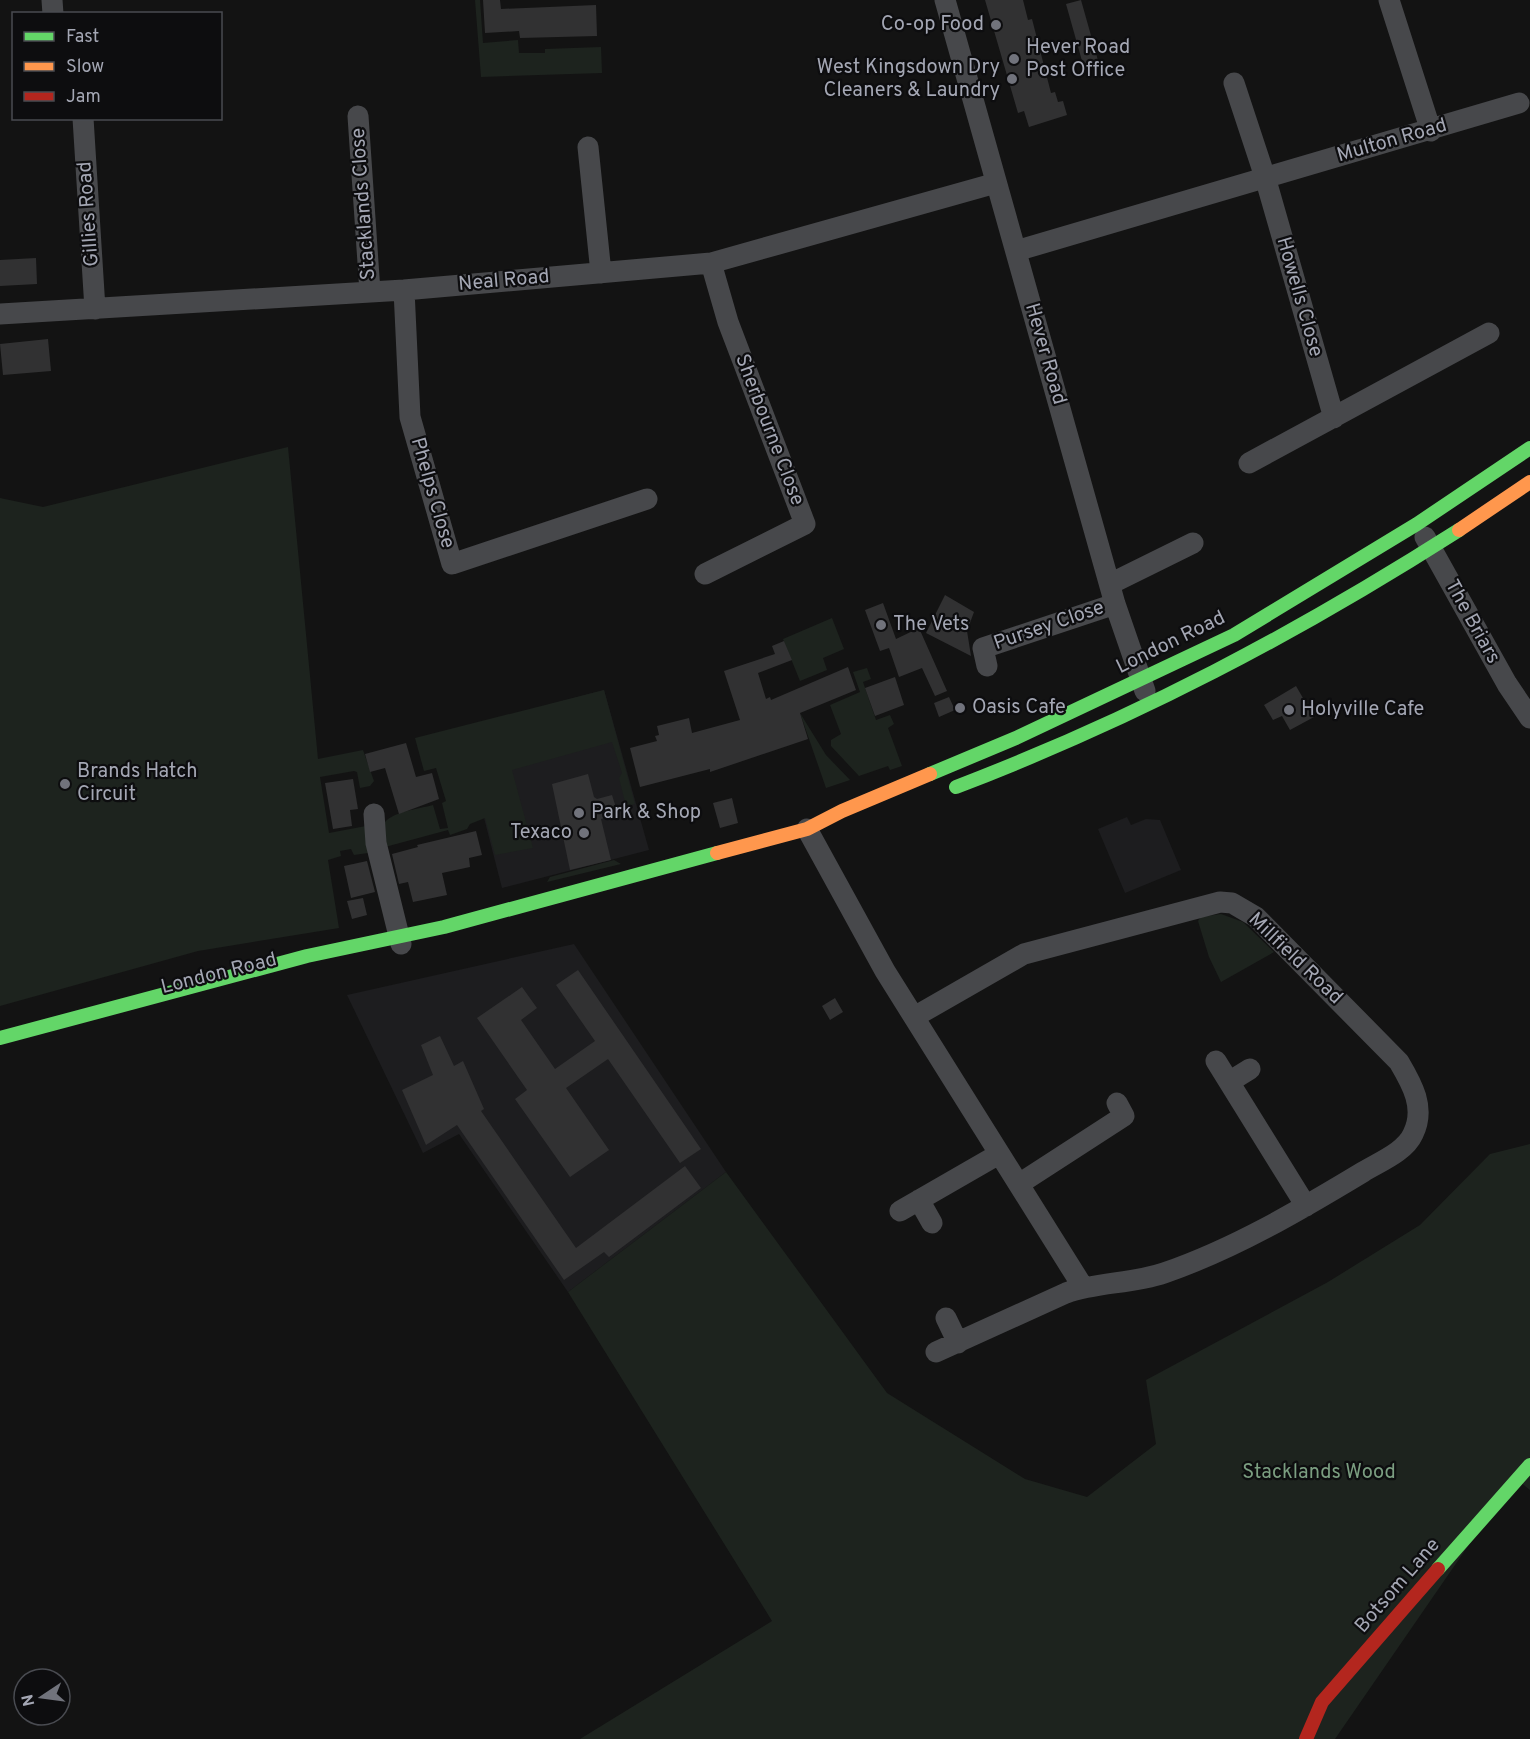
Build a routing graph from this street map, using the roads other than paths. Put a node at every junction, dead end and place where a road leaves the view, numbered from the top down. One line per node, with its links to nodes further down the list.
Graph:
1 (945, 0): 10 (street, Hever Road)
2 (1389, 0): 7 (street)
3 (1234, 83): 9 (street)
4 (1519, 103): 7 (street, Multon Road)
5 (358, 116): 15 (street, Stacklands Close)
6 (83, 120): 16 (street, Gillies Road)
7 (1431, 130): 9 (street, Multon Road)
8 (588, 147): 13 (street)
9 (1265, 177): 11 (street, Multon Road); 19 (street, Howells Close)
10 (996, 183): 11 (street, Hever Road); 12 (street, Neal Road)
11 (1016, 251): 28 (street, Hever Road)
12 (711, 263): 13 (street, Neal Road); 27 (street, Sherbourne Close)
13 (601, 273): 14 (street, Neal Road)
14 (404, 290): 15 (street, Neal Road); 23 (street, Phelps Close)
15 (370, 291): 16 (street, Neal Road)
16 (95, 309): 17 (street, Neal Road)
17 (0, 314)
18 (1489, 333): 19 (street)
19 (1334, 418): 21 (street)
20 (1530, 448): 24 (main road, London Road)
21 (1249, 463)
22 (1530, 482): 26 (main road)
23 (647, 499)
24 (1418, 524): 26 (street, The Briars); 30 (main road, London Road)
25 (1193, 543): 28 (street, Pursey Close)
26 (1432, 548): 31 (main road); 32 (street, The Briars)
27 (705, 574)
28 (1112, 594): 29 (street, Pursey Close); 30 (street, Hever Road)
29 (983, 649)
30 (1140, 680): 31 (street, Hever Road); 36 (main road, London Road)
31 (1151, 705): 33 (main road)
32 (1530, 718)
33 (945, 791)
34 (374, 814): 37 (street)
35 (847, 825): 36 (main road, London Road)
36 (807, 829): 37 (main road, London Road); 40 (street)
37 (400, 940): 38 (main road, London Road); 41 (main road, London Road)
38 (324, 967)
39 (220, 994): 42 (main road, London Road)
40 (914, 1017): 47 (street); 50 (street, Millfield Road)
41 (0, 1038)
42 (0, 1052)
43 (1216, 1061): 45 (street)
44 (1250, 1069): 45 (street)
45 (1229, 1082): 50 (street)
46 (1117, 1103): 48 (street)
47 (999, 1154): 48 (street); 49 (street)
48 (1019, 1184): 53 (street)
49 (919, 1200): 51 (street); 52 (street)
50 (1306, 1206): 53 (street, Millfield Road)
51 (900, 1211)
52 (932, 1223)
53 (1083, 1287): 55 (street, Millfield Road)
54 (946, 1318): 55 (street)
55 (958, 1343): 56 (street, Millfield Road)
56 (936, 1352)
57 (1530, 1465): 58 (main road, Botsom Lane)
58 (1306, 1739)

